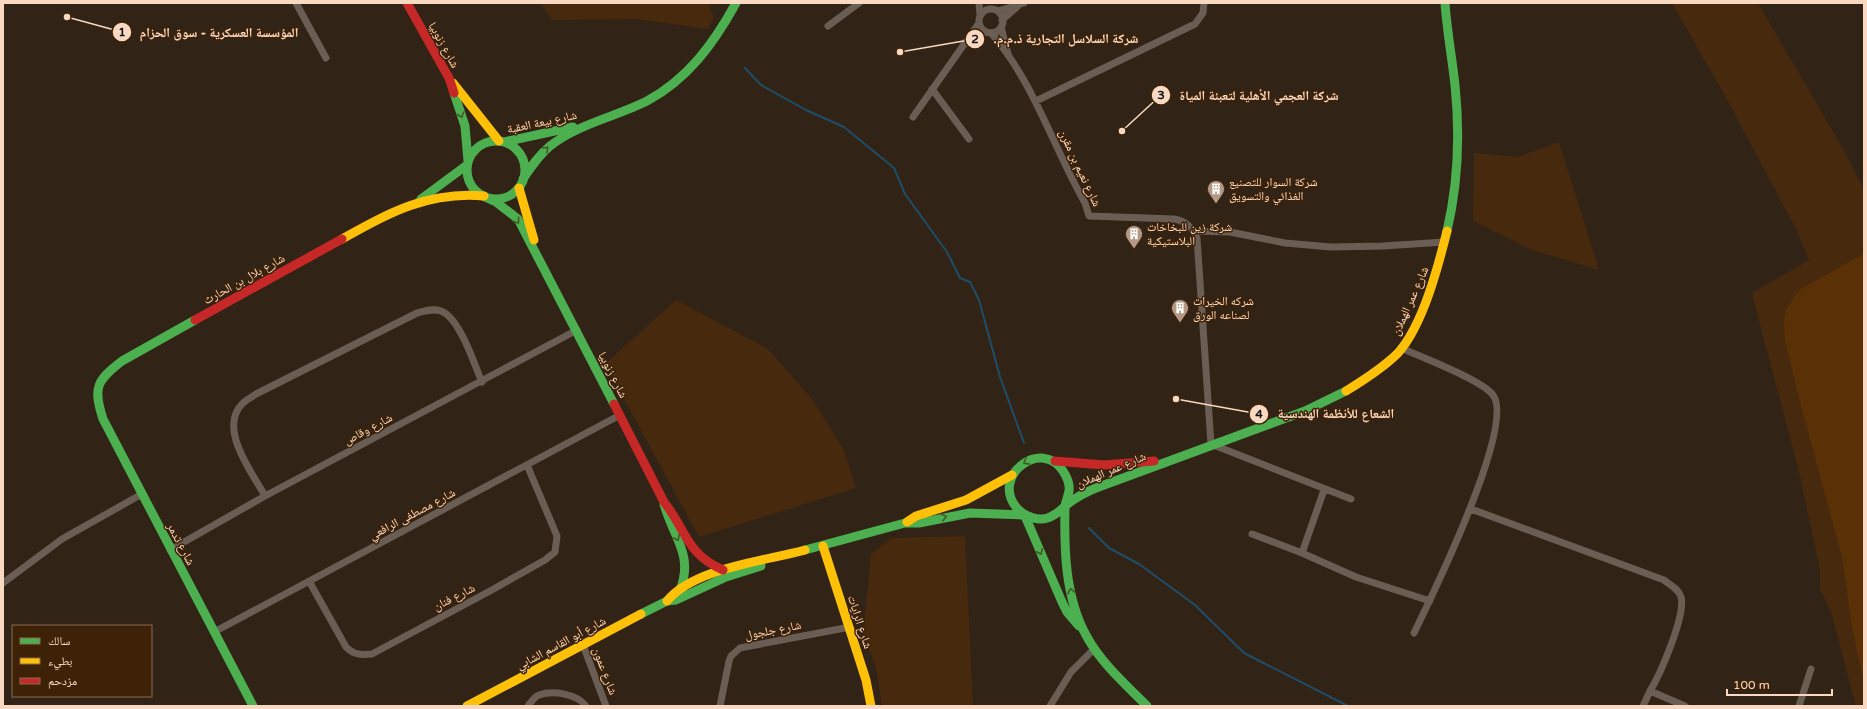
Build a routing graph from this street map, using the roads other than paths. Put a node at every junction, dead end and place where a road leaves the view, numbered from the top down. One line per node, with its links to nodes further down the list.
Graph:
1 (296, 3): 16 (street)
2 (407, 3): 18 (street, شارع زنوبيا)
3 (736, 3): 22 (street, شارع بيعة العقبة)
4 (859, 3): 13 (street)
5 (979, 3): 11 (street)
6 (986, 3): 10 (street)
7 (1204, 3): 20 (street)
8 (1445, 3): 32 (street, شارع عمر الهملان)
9 (1022, 4): 10 (street); 12 (street)
10 (995, 10): 11 (street); 12 (street)
11 (979, 19): 14 (street); 15 (street)
12 (1002, 24): 14 (street); 17 (street, شارع نعيم بن مقرن)
13 (828, 26)
14 (988, 32): 15 (street); 17 (street, شارع نعيم بن مقرن)
15 (964, 46): 19 (street)
16 (326, 58)
17 (1009, 58): 20 (street, شارع نعيم بن مقرن)
18 (449, 78): 24 (street, شارع زنوبيا); 25 (street, شارع زنوبيا, one-way to 25)
19 (932, 89): 21 (street); 23 (street)
20 (1036, 101): 31 (street, شارع نعيم بن مقرن)
21 (913, 117)
22 (585, 125): 24 (street, شارع بيعة العقبة); 27 (street, شارع بيعة العقبة, one-way to 22)
23 (969, 139)
24 (501, 142): 25 (street); 27 (street)
25 (468, 163): 26 (street, شارع بلال بن الحارث); 29 (street)
26 (449, 180): 28 (street); 30 (street, شارع بلال بن الحارث)
27 (521, 183): 29 (street); 33 (street, شارع زنوبيا)
28 (450, 195): 29 (street, شارع بلال بن الحارث); 30 (street, شارع بلال بن الحارث)
29 (485, 197): 33 (street, شارع زنوبيا, one-way to 33)
30 (414, 204): 37 (street, شارع بلال بن الحارث)
31 (1194, 231): 32 (street); 39 (street)
32 (1445, 242): 35 (street, شارع عمر الهملان)
33 (540, 260): 34 (street, شارع زنوبيا)
34 (577, 330): 36 (street, شارع وقاص); 38 (street, شارع زنوبيا)
35 (1401, 348): 39 (street, شارع عمر الهملان); 50 (street)
36 (482, 382): 46 (street, شارع وقاص); 46 (street)
37 (96, 389): 45 (street, شارع تدمر)
38 (620, 415): 42 (street, شارع مصطفى الرافعي); 48 (street, شارع زنوبيا)
39 (1211, 444): 40 (street, شارع عمر الهملان); 44 (street)
40 (1168, 459): 41 (street, شارع عمر الهملان); 49 (street, شارع عمر الهملان)
41 (1050, 460): 43 (street, one-way to 43); 49 (street)
42 (527, 465): 59 (street, شارع مصطفى الرافعي); 59 (street, شارع فنان)
43 (1012, 475): 51 (street); 52 (street, شارع أبو القاسم الشابي)
44 (1324, 490): 47 (street); 56 (street)
45 (142, 494): 55 (street, شارع تدمر); 60 (street)
46 (265, 496): 55 (street, شارع وقاص)
47 (1351, 499)
48 (664, 502): 58 (street, شارع زنوبيا); 61 (street, شارع زنوبيا, one-way to 61)
49 (1065, 506): 51 (street); 65 (street, one-way to 49)
50 (1471, 510): 63 (street); 71 (street)
51 (1024, 515): 52 (street, شارع أبو القاسم الشابي, one-way to 51); 65 (street, one-way to 65)
52 (905, 523): 54 (street, شارع أبو القاسم الشابي)
53 (1252, 534): 56 (street)
54 (823, 546): 57 (street, شارع أبو القاسم الشابي); 64 (street, شارع الرايات)
55 (170, 550): 66 (street, شارع تدمر)
56 (1302, 553): 63 (street)
57 (776, 558): 58 (street, شارع أبو القاسم الشابي); 62 (street, شارع أبو القاسم الشابي)
58 (723, 570): 61 (street, شارع أبو القاسم الشابي)
59 (309, 581): 66 (street, شارع مصطفى الرافعي)
60 (3, 583)
61 (680, 590): 62 (street, شارع أبو القاسم الشابي)
62 (667, 601): 68 (street, شارع أبو القاسم الشابي)
63 (1430, 601): 67 (street)
64 (850, 627): 77 (street, شارع جلجول); 78 (street, شارع الرايات)
65 (1082, 629): 69 (street)
66 (214, 632): 72 (street, شارع تدمر)
67 (1414, 633)
68 (583, 644): 73 (street, شارع أبو القاسم الشابي); 76 (street, شارع عمون)
69 (1094, 649): 79 (street); 80 (street)
70 (1811, 669): 83 (street)
71 (1650, 691): 81 (street); 82 (street)
72 (253, 706)
73 (467, 706)
74 (528, 706): 75 (street)
75 (586, 706)
76 (606, 706)
77 (720, 706)
78 (871, 706)
79 (1050, 706)
80 (1147, 706)
81 (1643, 706)
82 (1685, 706)
83 (1799, 706)

